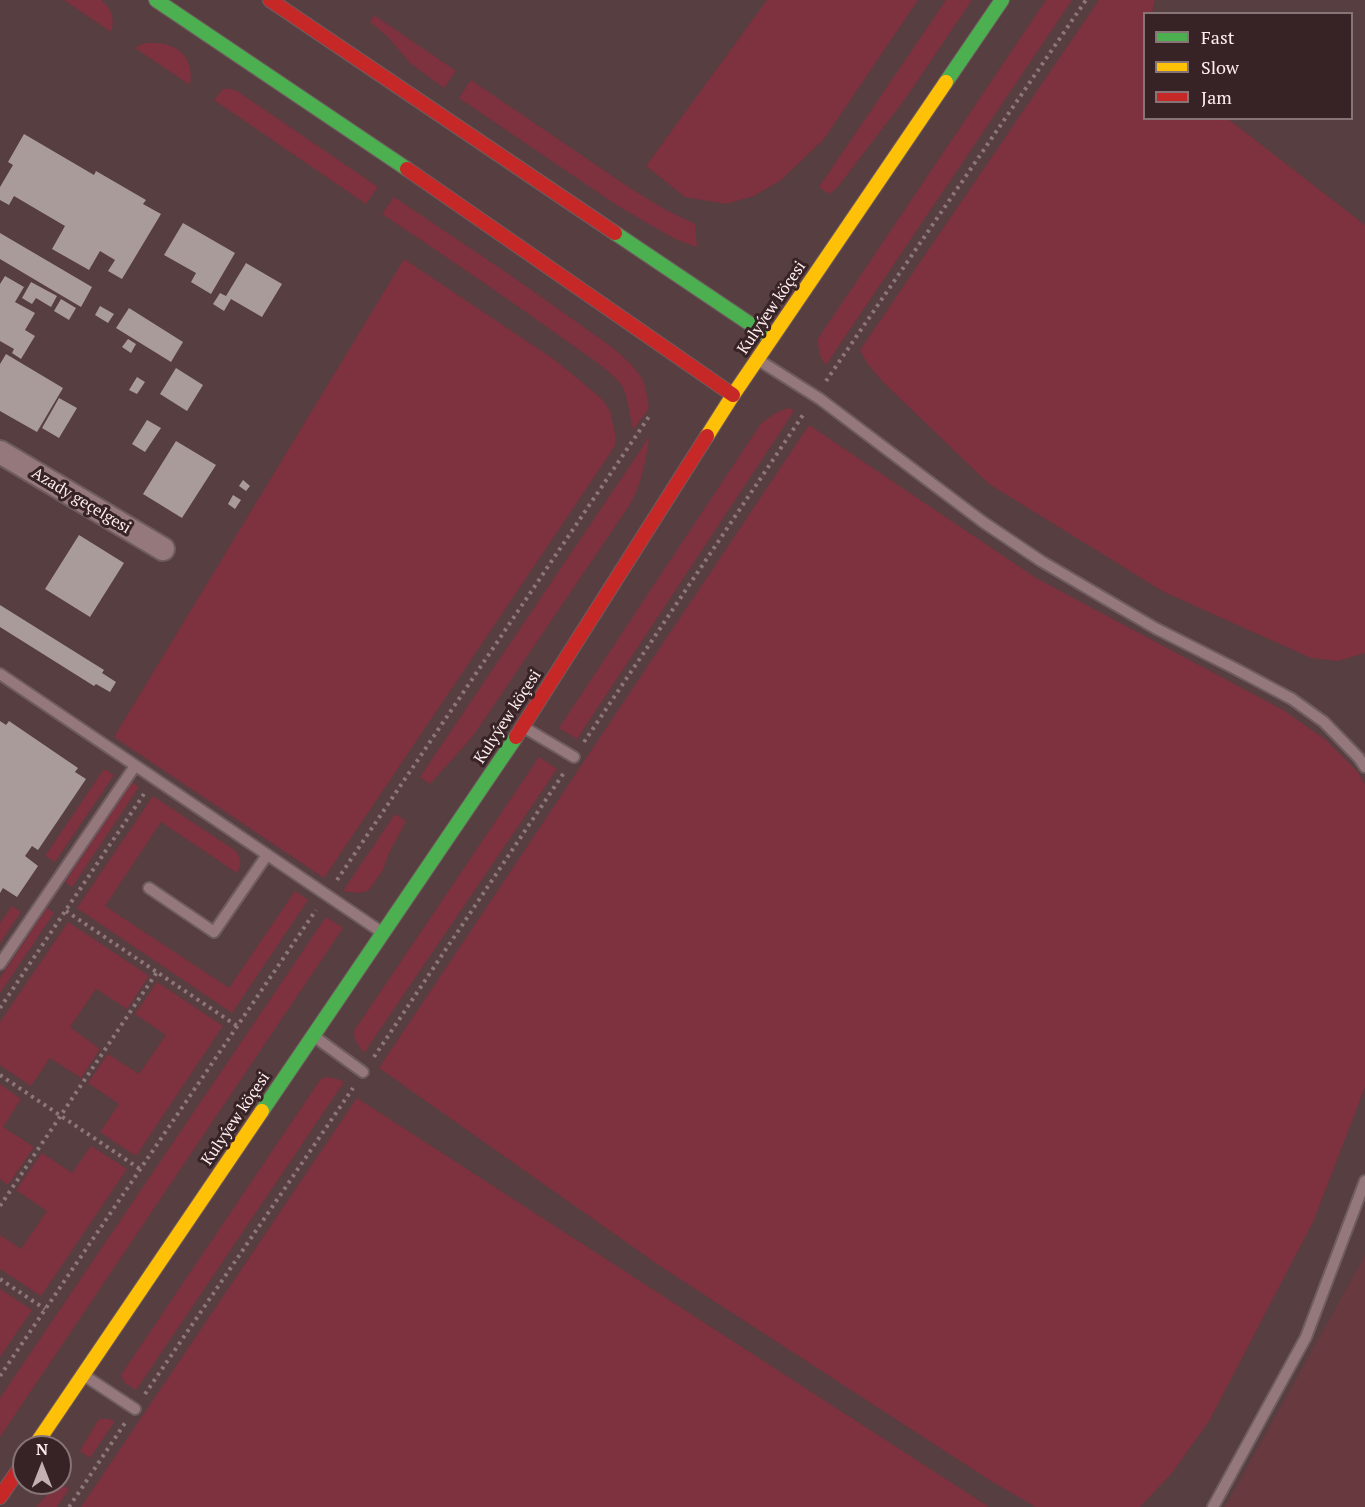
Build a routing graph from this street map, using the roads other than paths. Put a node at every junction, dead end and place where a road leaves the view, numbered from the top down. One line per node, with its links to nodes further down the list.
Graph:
1 (156, 0): 6 (street)
2 (270, 0): 4 (street)
3 (1002, 0): 4 (street, Kulyýew köçesi)
4 (771, 338): 5 (street, Kulyýew köçesi)
5 (757, 359): 6 (street, Kulyýew köçesi); 13 (lane)
6 (734, 395): 10 (street, Kulyýew köçesi)
7 (0, 452): 8 (street, Azady geçelgesi)
8 (162, 549)
9 (0, 674): 12 (lane)
10 (523, 726): 11 (lane); 16 (street, Kulyýew köçesi)
11 (574, 757)
12 (135, 766): 14 (lane); 17 (lane)
13 (1365, 767)
14 (267, 855): 15 (lane); 16 (lane)
15 (149, 888)
16 (383, 933): 18 (street, Kulyýew köçesi)
17 (0, 964)
18 (313, 1035): 19 (lane); 21 (street, Kulyýew köçesi)
19 (363, 1072)
20 (1365, 1181): 26 (lane)
21 (84, 1374): 22 (lane); 23 (street, Kulyýew köçesi)
22 (135, 1409)
23 (42, 1435)
24 (12, 1480): 25 (street)
25 (0, 1497)
26 (1213, 1507)

